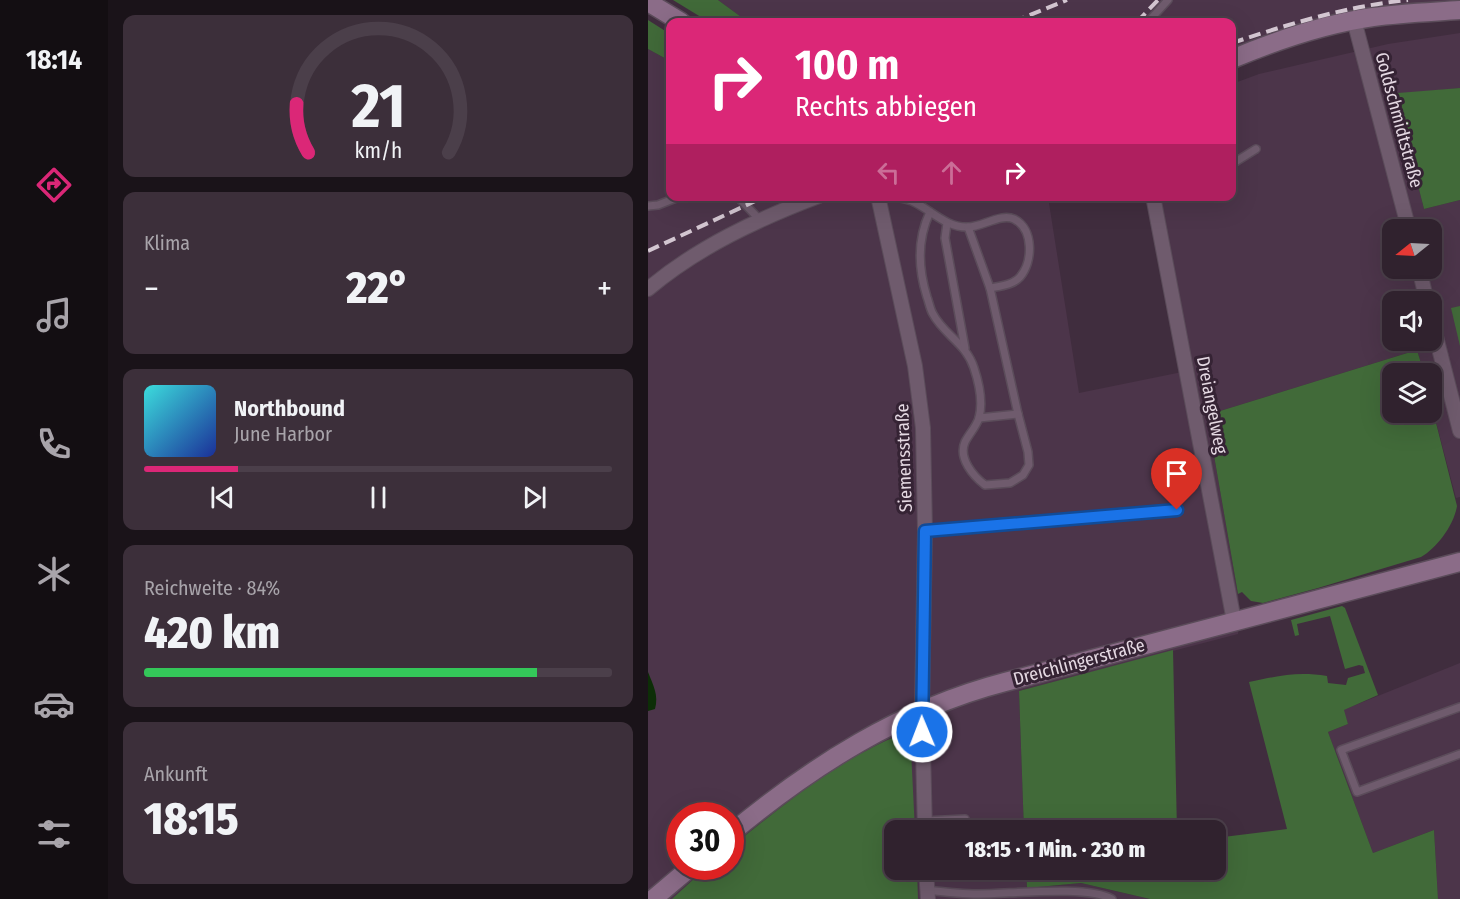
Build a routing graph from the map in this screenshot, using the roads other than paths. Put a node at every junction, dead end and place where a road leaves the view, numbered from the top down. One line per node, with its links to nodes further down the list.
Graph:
1 (1168, 0): 5 (lane)
2 (651, 3): 4 (street)
3 (1460, 10): 6 (street)
4 (675, 18)
5 (1152, 18)
6 (1354, 20): 7 (street); 18 (street, Goldschmidtstraße)
7 (1236, 57)
8 (1256, 149): 9 (lane)
9 (1236, 162)
10 (668, 201): 16 (lane)
11 (742, 201): 19 (lane)
12 (807, 201): 19 (street)
13 (879, 201): 30 (street, Siemensstraße)
14 (913, 201): 17 (lane)
15 (1157, 201): 32 (street, Dreiangelweg)
16 (648, 206)
17 (930, 212): 20 (lane); 24 (lane)
18 (1405, 219)
19 (760, 220): 23 (street)
20 (948, 223): 21 (lane); 24 (lane)
21 (968, 227): 22 (lane); 22 (lane)
22 (990, 288): 26 (lane)
23 (648, 289)
24 (966, 349): 27 (lane)
25 (1440, 351): 28 (street)
26 (1018, 414): 27 (lane); 27 (lane)
27 (978, 418)
28 (1460, 431)
29 (1177, 510): 30 (lane)
30 (925, 531): 34 (street, Siemensstraße)
31 (1460, 562): 32 (street, Dreichlingerstraße)
32 (1234, 621): 34 (street, Dreichlingerstraße)
33 (1460, 707): 35 (lane)
34 (922, 710): 37 (street, Siemensstraße); 39 (street, Dreichlingerstraße)
35 (1460, 754)
36 (965, 819): 38 (lane)
37 (925, 820)
38 (959, 820)
39 (744, 823)
40 (676, 880): 44 (street)
41 (926, 880): 42 (street)
42 (927, 895): 43 (lane)
43 (1038, 896): 45 (lane)
44 (653, 899)
45 (1112, 899)

